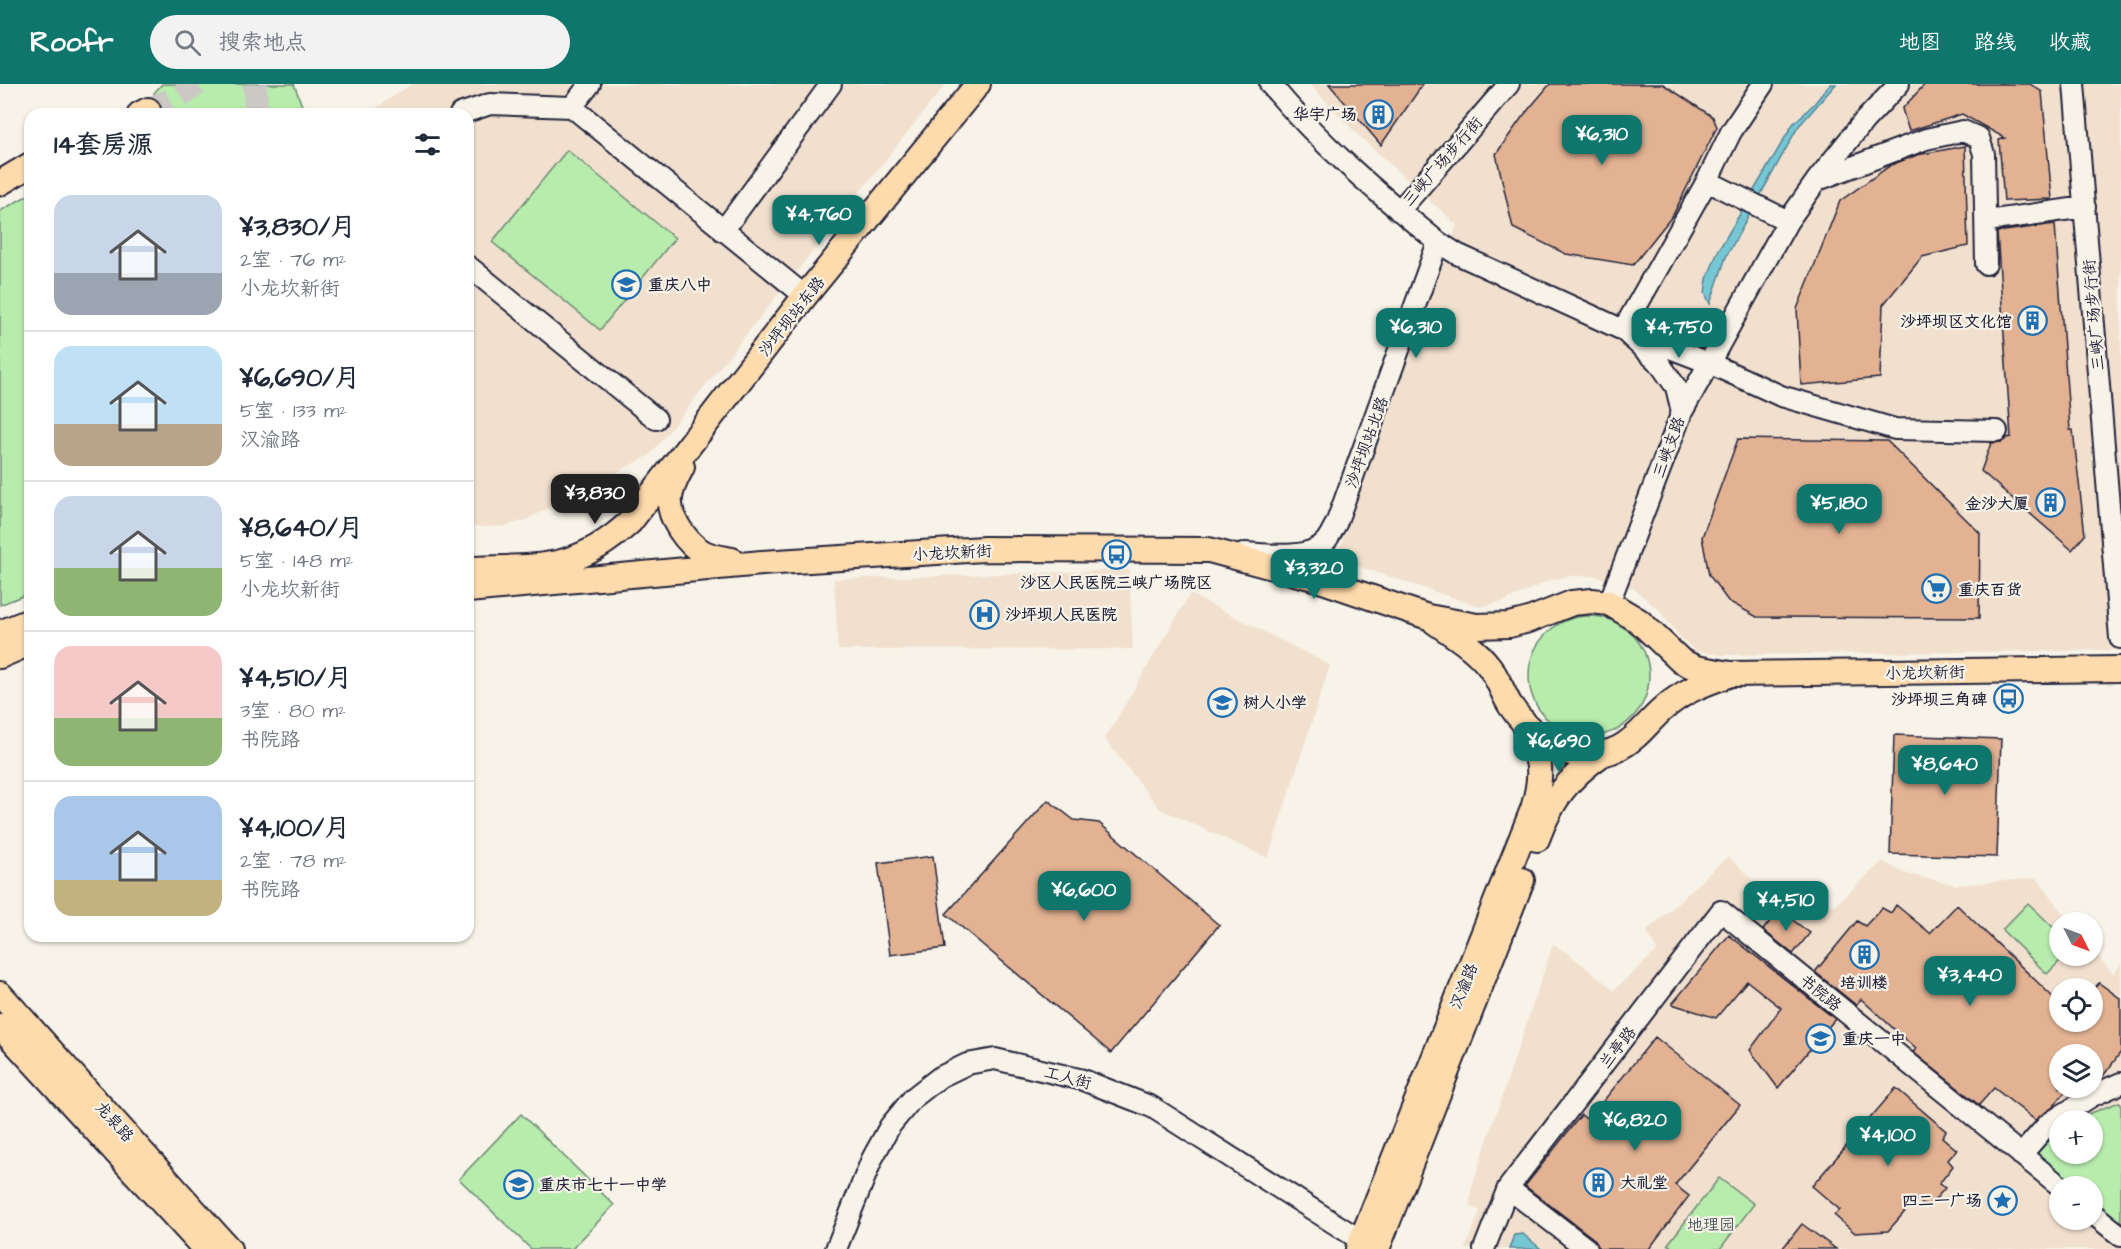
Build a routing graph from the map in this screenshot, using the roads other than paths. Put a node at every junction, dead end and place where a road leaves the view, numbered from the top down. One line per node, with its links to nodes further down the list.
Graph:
1 (590, 84): 9 (street)
2 (831, 84): 19 (street)
3 (978, 84): 23 (main road, 沙坪坝站东路)
4 (1270, 84): 16 (street)
5 (1509, 84): 16 (street, 三峡广场步行街)
6 (1763, 84): 13 (street)
7 (1899, 84): 12 (street)
8 (2074, 84): 15 (street, 三峡广场步行街)
9 (572, 107): 10 (street); 19 (street)
10 (474, 109)
11 (24, 169): 14 (main road)
12 (1817, 180): 17 (street); 18 (street)
13 (1707, 181): 17 (street); 24 (street)
14 (0, 183)
15 (2085, 207): 18 (street); 38 (street, 三峡广场步行街)
16 (1400, 212): 20 (street)
17 (1788, 221): 25 (street)
18 (1987, 221): 21 (street)
19 (723, 231): 23 (street)
20 (1438, 242): 24 (street, 三峡支路); 30 (street, 沙坪坝站北路)
21 (1986, 264)
22 (474, 271): 27 (street)
23 (806, 296): 29 (main road, 沙坪坝站东路)
24 (1623, 330): 25 (street); 26 (street, 三峡支路)
25 (1709, 363): 26 (street); 28 (street)
26 (1682, 412): 34 (street, 三峡支路)
27 (656, 419)
28 (1997, 431)
29 (696, 438): 31 (main road); 32 (main road)
30 (1209, 550): 31 (main road, 小龙坎新街); 35 (main road, 小龙坎新街)
31 (762, 563): 33 (main road, 小龙坎新街)
32 (474, 569)
33 (474, 589)
34 (1609, 603): 35 (main road, 小龙坎新街); 42 (main road, 小龙坎新街)
35 (1428, 617): 43 (main road, 小龙坎新街)
36 (24, 623): 37 (main road)
37 (0, 633)
38 (2120, 638)
39 (24, 646): 40 (main road)
40 (0, 656)
41 (2121, 669): 42 (main road, 小龙坎新街)
42 (1730, 675): 44 (main road, 小龙坎新街)
43 (1523, 721): 44 (main road, 小龙坎新街); 54 (main road, 汉渝路)
44 (1602, 754): 54 (main road, 汉渝路)
45 (1721, 911): 49 (street, 书院路); 51 (street, 兰亭路)
46 (0, 994): 56 (main road, 龙泉路)
47 (0, 1026): 55 (main road, 龙泉路)
48 (2121, 1083): 49 (street)
49 (2021, 1155): 50 (street, 书院路)
50 (2049, 1177)
51 (1508, 1188): 58 (street, 兰亭路); 59 (street)
52 (2103, 1222): 53 (street)
53 (2121, 1236)
54 (1366, 1246): 57 (street, 工人街)
55 (205, 1249)
56 (229, 1249)
57 (836, 1249)
58 (1484, 1249)
59 (1587, 1249)

